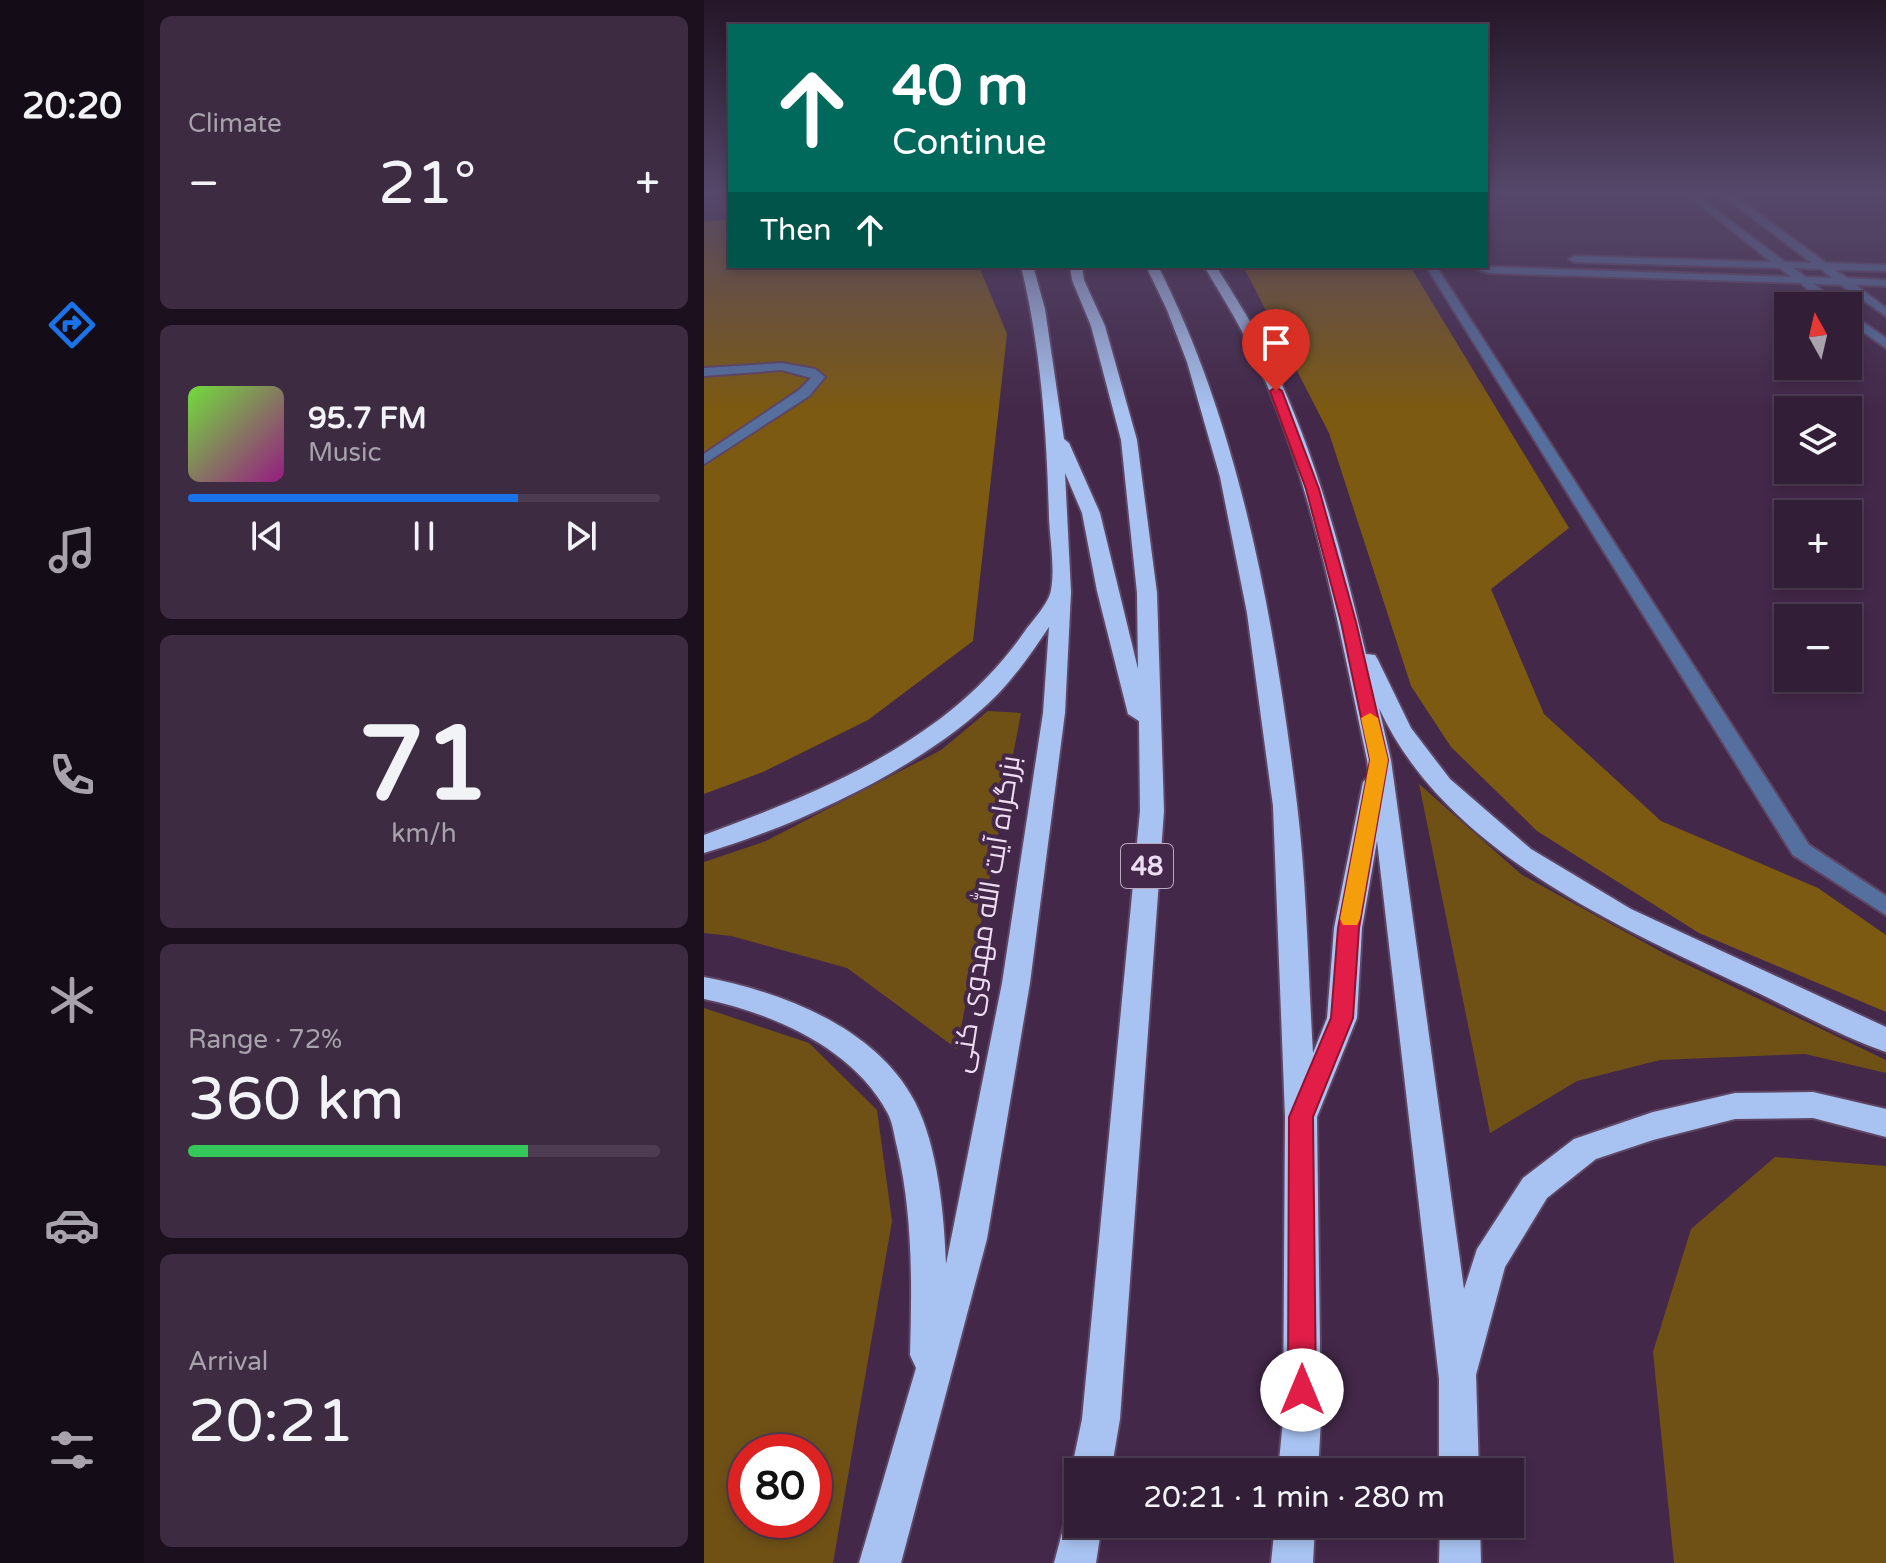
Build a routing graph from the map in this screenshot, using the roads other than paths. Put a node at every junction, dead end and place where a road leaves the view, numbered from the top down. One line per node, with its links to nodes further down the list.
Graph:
1 (1594, 264): 13 (lane)
2 (1742, 264): 4 (lane)
3 (1820, 264): 5 (lane)
4 (1783, 265): 5 (lane); 14 (lane)
5 (1823, 266): 11 (lane); 15 (lane)
6 (1025, 268): 22 (highway, بزرگراه آیت الله مهدوی کنی)
7 (1153, 268): 32 (highway)
8 (1211, 268): 25 (highway)
9 (1432, 268): 29 (lane)
10 (1480, 268): 13 (lane)
11 (1886, 268)
12 (1073, 271): 26 (highway, 48)
13 (1602, 274): 14 (lane)
14 (1802, 280): 15 (lane); 17 (lane)
15 (1843, 281): 16 (lane); 18 (lane)
16 (1886, 283)
17 (1818, 292)
18 (1886, 313)
19 (1862, 326): 20 (lane)
20 (1886, 344)
21 (704, 372): 23 (lane)
22 (1055, 430): 24 (highway, بزرگراه آیت الله مهدوی کنی); 26 (highway)
23 (704, 460)
24 (1061, 592): 28 (highway); 35 (highway, بزرگراه آیت الله مهدوی کنی)
25 (1348, 622): 27 (highway); 31 (highway)
26 (1148, 751): 36 (highway, 48)
27 (1379, 760): 32 (highway); 34 (highway)
28 (704, 844)
29 (1886, 907)
30 (704, 988): 35 (highway)
31 (1886, 1040)
32 (1301, 1117): 37 (highway)
33 (1886, 1123): 34 (highway)
34 (1458, 1379): 38 (highway)
35 (927, 1391): 42 (highway, بزرگراه آیت الله مهدوی کنی)
36 (1094, 1458)
37 (1299, 1458)
38 (1459, 1458)
39 (1079, 1538): 43 (highway)
40 (1294, 1538): 44 (highway)
41 (1460, 1538): 45 (highway)
42 (880, 1563)
43 (1075, 1563)
44 (1292, 1563)
45 (1460, 1563)

